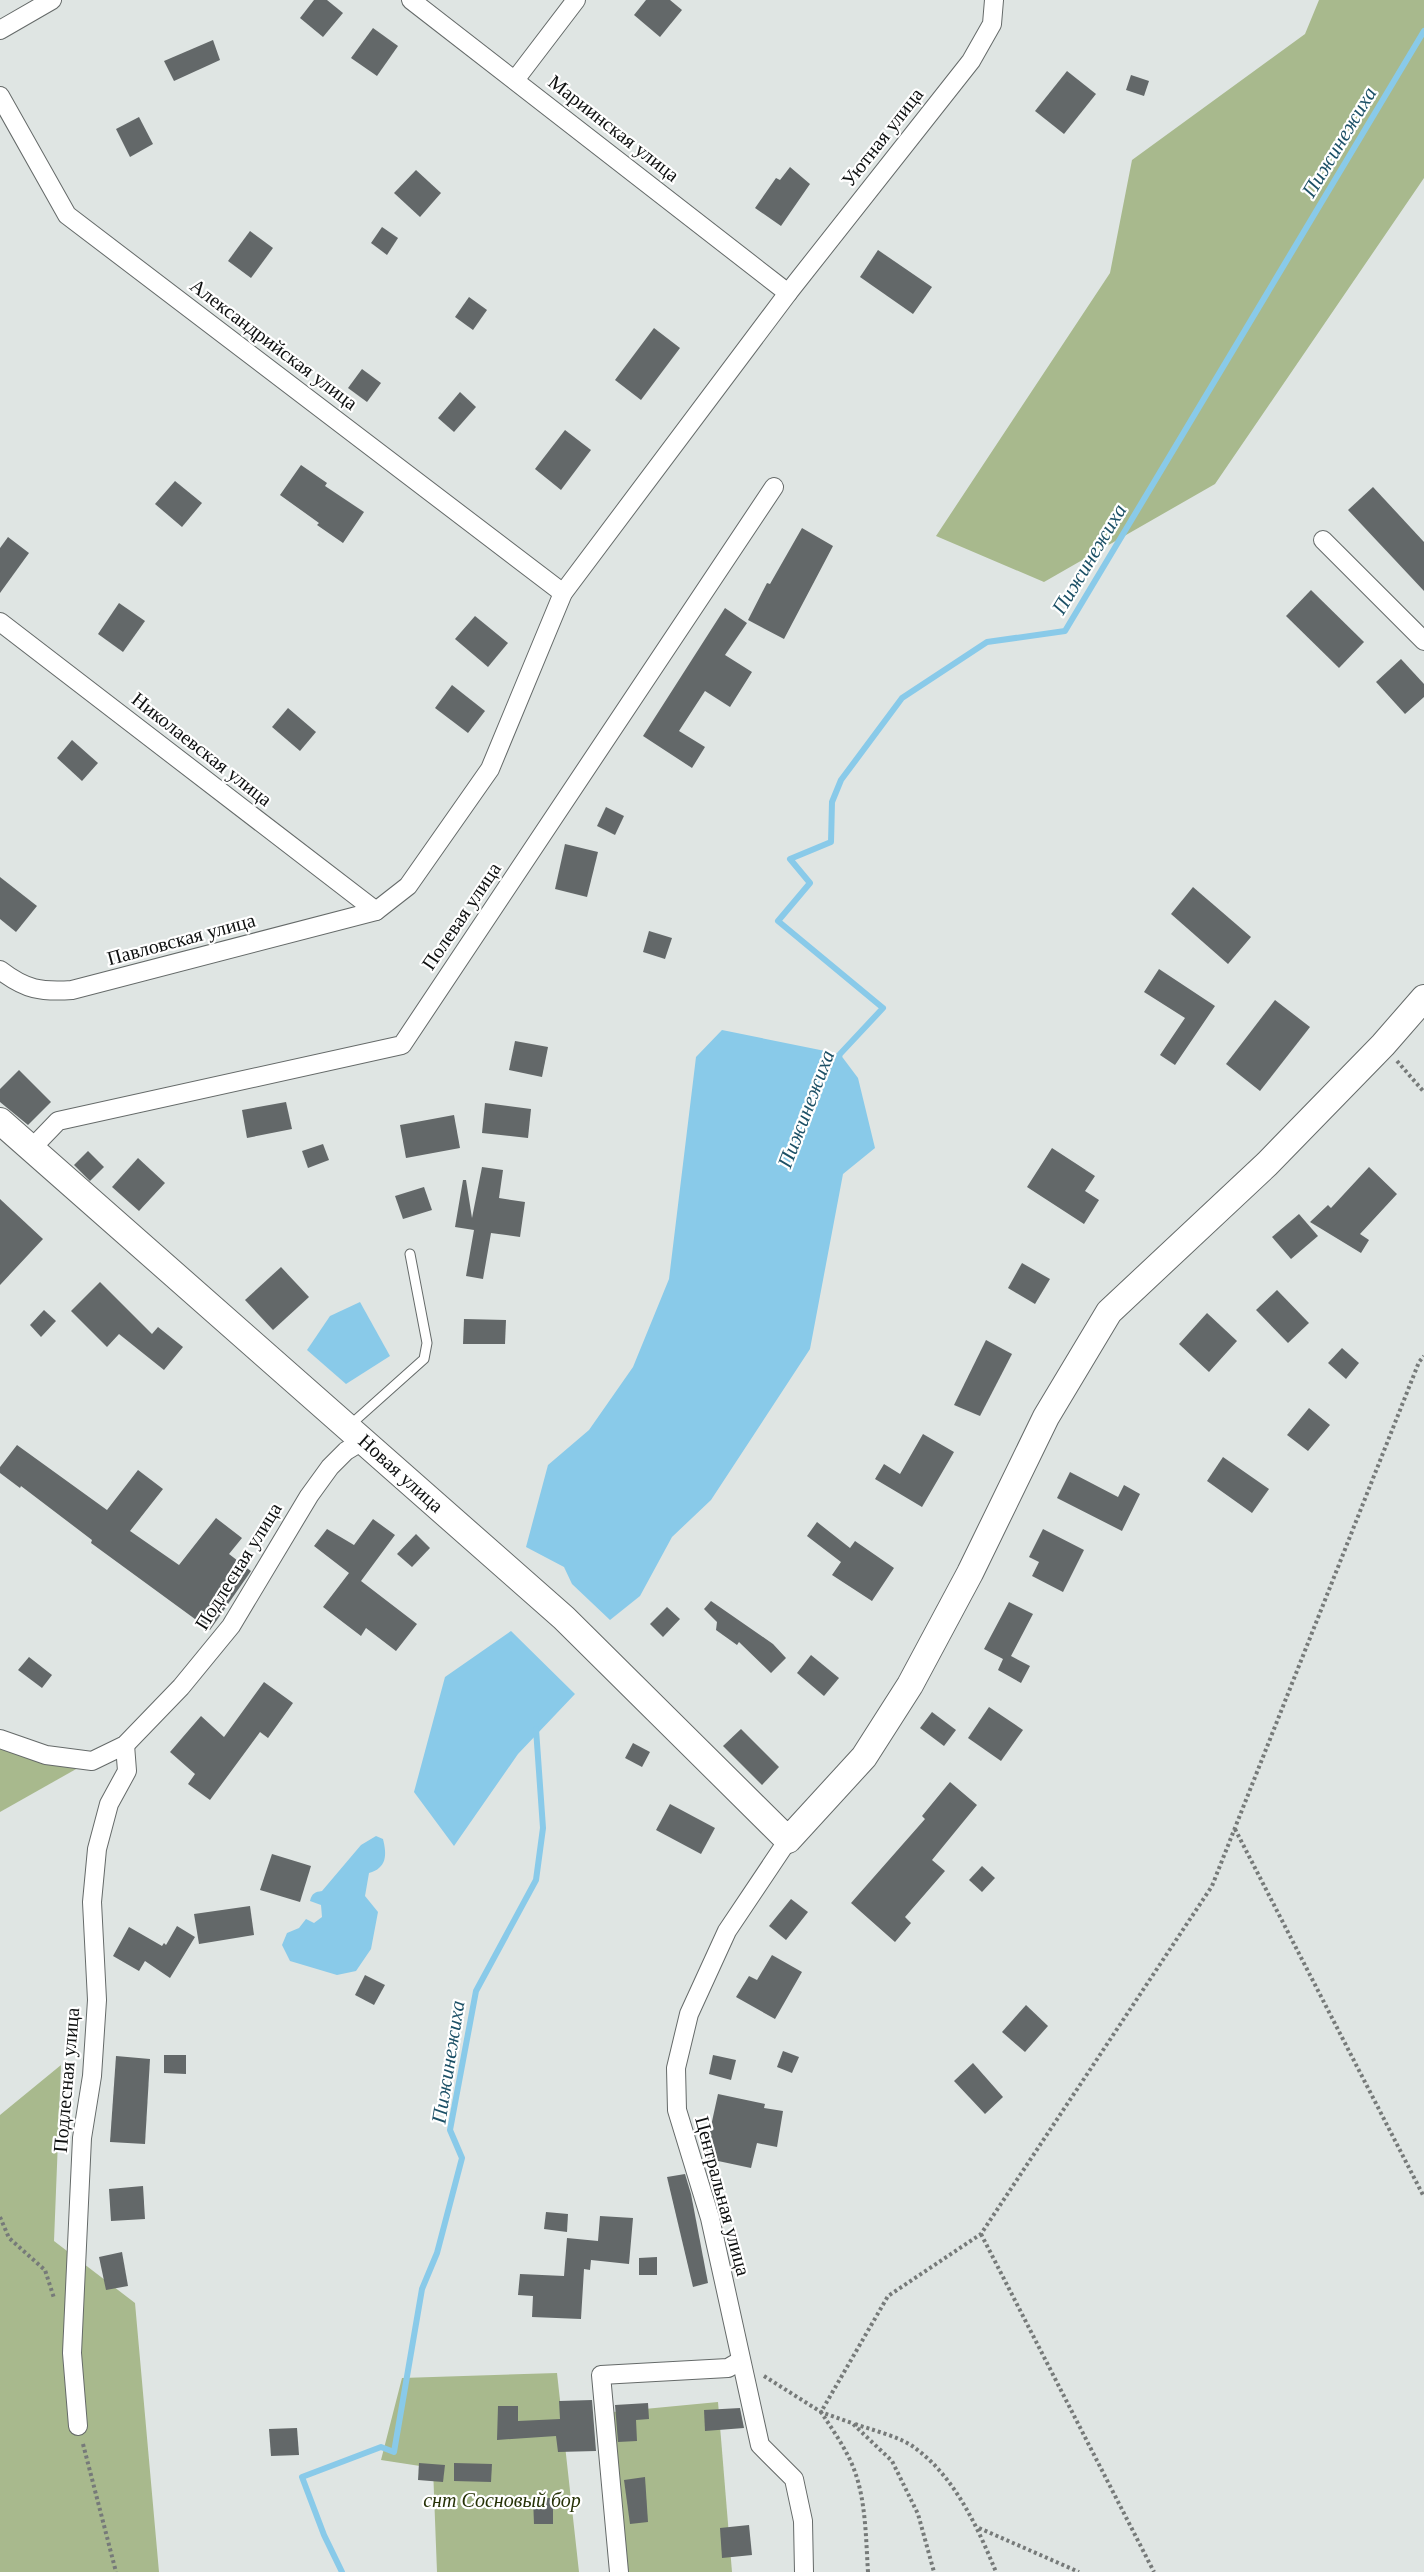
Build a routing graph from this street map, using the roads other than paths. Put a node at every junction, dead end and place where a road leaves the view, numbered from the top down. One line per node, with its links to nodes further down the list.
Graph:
1 (52, 0): 5 (street)
2 (411, 0): 6 (street, Мариинская улица)
3 (576, 0): 6 (street)
4 (994, 0): 8 (street, Уютная улица)
5 (0, 30)
6 (515, 80): 8 (street, Мариинская улица)
7 (0, 96): 11 (street, Александрийская улица)
8 (788, 292): 11 (street, Уютная улица)
9 (774, 487): 18 (street, Полевая улица)
10 (1323, 540): 13 (street)
11 (563, 593): 14 (street, Уютная улица)
12 (0, 622): 14 (street, Николаевская улица)
13 (1424, 641)
14 (376, 911): 15 (street, Павловская улица)
15 (0, 970)
16 (1424, 998): 23 (street)
17 (0, 1121): 18 (street, Новая улица)
18 (32, 1149): 20 (street, Новая улица)
19 (410, 1254): 20 (lane)
20 (356, 1433): 22 (street, Подлесная улица); 23 (street, Новая улица)
21 (0, 1739): 22 (street, Подлесная улица)
22 (125, 1745): 25 (street, Подлесная улица)
23 (788, 1840): 24 (street, Центральная улица)
24 (740, 2361): 26 (street); 27 (street, Центральная улица)
25 (78, 2426)
26 (619, 2572)
27 (804, 2572)

